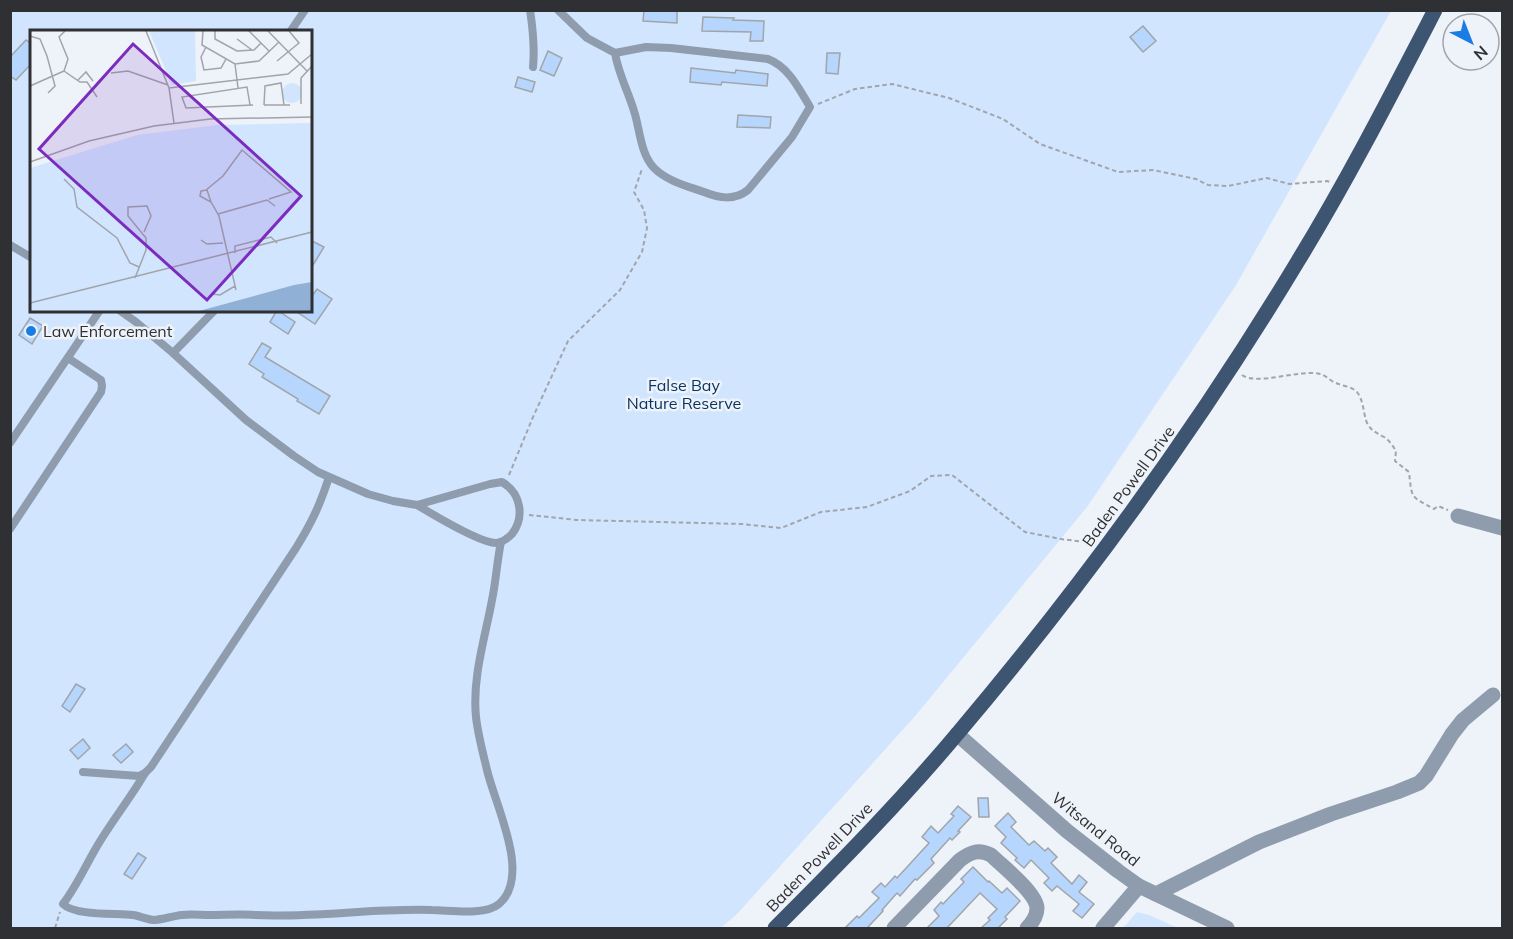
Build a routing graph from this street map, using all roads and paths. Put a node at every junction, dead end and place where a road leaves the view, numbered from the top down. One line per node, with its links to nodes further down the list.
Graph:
1 (304, 10): 5 (lane)
2 (530, 10): 7 (lane)
3 (558, 10): 6 (lane)
4 (1435, 10): 10 (main road, Baden Powell Drive)
5 (291, 30)
6 (615, 53): 8 (lane); 9 (lane)
7 (533, 67)
8 (810, 108): 9 (lane); 10 (path)
9 (647, 158): 21 (path)
10 (1341, 187): 18 (main road, Baden Powell Drive)
11 (10, 245): 12 (lane)
12 (30, 257)
13 (99, 312): 17 (lane)
14 (122, 312): 16 (lane)
15 (213, 312): 16 (lane)
16 (173, 353): 20 (lane)
17 (68, 358): 19 (lane); 26 (lane)
18 (1231, 368): 24 (path); 28 (main road, Baden Powell Drive)
19 (10, 443)
20 (329, 477): 22 (lane); 32 (lane)
21 (506, 484): 22 (lane); 23 (lane)
22 (417, 505): 27 (lane)
23 (521, 514): 27 (lane); 28 (path)
24 (1458, 516): 25 (street)
25 (1503, 528)
26 (10, 529)
27 (501, 542): 35 (lane)
28 (1108, 544): 30 (main road, Baden Powell Drive)
29 (1493, 695): 34 (street)
30 (957, 734): 33 (street, Witsand Road); 37 (main road, Baden Powell Drive)
31 (83, 772): 32 (lane)
32 (145, 773): 35 (lane)
33 (1139, 886): 34 (street, Witsand Road); 40 (street)
34 (1156, 894): 41 (street, Witsand Road)
35 (63, 904): 36 (path)
36 (55, 928)
37 (775, 928)
38 (894, 928): 39 (street)
39 (1027, 928)
40 (1103, 928)
41 (1227, 928)

